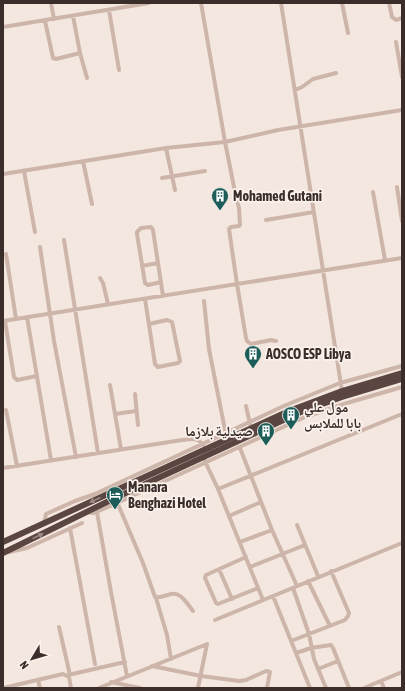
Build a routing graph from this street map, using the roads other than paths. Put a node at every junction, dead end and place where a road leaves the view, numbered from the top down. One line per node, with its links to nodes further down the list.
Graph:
1 (51, 3): 10 (street)
2 (149, 3): 7 (street)
3 (201, 3): 24 (street)
4 (282, 3): 21 (street)
5 (342, 3): 13 (street)
6 (390, 3): 9 (street)
7 (109, 10): 8 (street); 17 (street)
8 (74, 16): 10 (street); 16 (street)
9 (402, 18)
10 (54, 19): 11 (street)
11 (44, 21): 12 (street); 16 (street)
12 (3, 27)
13 (348, 33)
14 (396, 42): 15 (street)
15 (400, 52): 19 (street)
16 (80, 53): 20 (street)
17 (119, 70)
18 (336, 73): 21 (street)
19 (402, 77)
20 (87, 78)
21 (295, 90): 23 (street)
22 (402, 110): 23 (street)
23 (300, 127): 24 (street); 36 (street)
24 (225, 142): 25 (street); 50 (street)
25 (166, 148): 26 (street); 30 (street)
26 (83, 161): 27 (street); 35 (street)
27 (24, 171): 29 (street); 39 (street)
28 (205, 171): 30 (street)
29 (3, 174)
30 (172, 176): 31 (street); 33 (street)
31 (162, 178)
32 (397, 187): 38 (street)
33 (175, 190)
34 (373, 192): 44 (street)
35 (92, 204)
36 (314, 212): 37 (street); 47 (street)
37 (266, 220)
38 (402, 221)
39 (35, 232)
40 (64, 240): 55 (street)
41 (40, 247): 56 (street)
42 (6, 254): 58 (street)
43 (402, 258): 44 (street)
44 (385, 260): 47 (street)
45 (158, 263): 46 (street); 46 (street); 49 (street)
46 (142, 266): 49 (street)
47 (323, 271): 50 (street); 66 (street)
48 (100, 278): 54 (street)
49 (161, 282): 51 (street)
50 (237, 284): 51 (street); 61 (street)
51 (163, 296): 52 (street)
52 (145, 299): 54 (street); 60 (street)
53 (204, 301): 79 (street)
54 (108, 304): 55 (street)
55 (76, 309): 56 (street); 84 (street)
56 (51, 314): 57 (street); 85 (street)
57 (27, 317): 58 (street); 64 (street)
58 (16, 319): 59 (street)
59 (4, 321): 64 (street)
60 (149, 324): 60 (street)
61 (276, 341)
62 (402, 366): 66 (street)
63 (402, 373): 69 (highway)
64 (37, 376): 87 (street)
65 (402, 380): 78 (highway)
66 (340, 383): 69 (street); 72 (street)
67 (110, 385): 75 (street)
68 (402, 387): 80 (street)
69 (342, 391): 72 (highway)
70 (134, 394): 74 (street)
71 (246, 406): 78 (street)
72 (288, 408): 78 (highway)
73 (6, 410): 89 (street)
74 (136, 411): 75 (street); 77 (street)
75 (115, 414): 83 (street)
76 (402, 414): 91 (street)
77 (138, 425)
78 (251, 428): 79 (highway); 80 (street); 86 (highway)
79 (226, 436): 81 (highway)
80 (254, 441): 82 (street)
81 (203, 447): 83 (street); 102 (highway)
82 (240, 448): 88 (street); 91 (street)
83 (121, 449): 84 (street)
84 (98, 453): 85 (street)
85 (76, 457): 87 (street)
86 (203, 457): 88 (street); 93 (highway)
87 (51, 460): 89 (street)
88 (206, 463): 92 (street); 93 (street)
89 (17, 466): 90 (street)
90 (3, 468)
91 (250, 475): 92 (street); 94 (street)
92 (218, 489): 97 (street)
93 (116, 500): 95 (highway); 96 (street); 117 (street)
94 (261, 502): 97 (street); 101 (street)
95 (86, 512): 96 (street); 106 (highway, one-way to 95)
96 (97, 512): 130 (street)
97 (229, 516): 103 (street)
98 (82, 523): 100 (street)
99 (297, 525): 105 (street)
100 (70, 528): 106 (street); 131 (street)
101 (272, 530): 103 (street); 107 (street)
102 (3, 542)
103 (240, 542): 108 (street)
104 (402, 543): 111 (street)
105 (305, 545): 107 (street); 112 (street)
106 (4, 552)
107 (283, 553): 109 (street); 114 (street)
108 (246, 557): 109 (street); 110 (street)
109 (250, 567): 115 (street)
110 (220, 569): 118 (street); 118 (street)
111 (331, 571): 112 (street); 122 (street)
112 (318, 576): 113 (street)
113 (308, 581): 114 (street); 122 (street)
114 (295, 587): 116 (street); 124 (street)
115 (258, 588): 118 (street); 119 (street)
116 (273, 596): 119 (street); 125 (street)
117 (156, 598): 120 (street); 128 (street)
118 (232, 599)
119 (263, 600): 121 (street)
120 (193, 611)
121 (215, 620)
122 (330, 626): 124 (street)
123 (60, 627): 135 (street)
124 (309, 634): 125 (street); 126 (street)
125 (291, 641): 127 (street)
126 (311, 648): 127 (street); 129 (street); 133 (street)
127 (296, 654): 148 (street)
128 (171, 659): 132 (street); 137 (street)
129 (338, 661): 133 (street); 150 (street)
130 (125, 662): 135 (street); 136 (street)
131 (95, 664)
132 (152, 666): 136 (street); 137 (street)
133 (318, 669): 149 (street)
134 (402, 672): 139 (street)
135 (69, 675): 138 (street); 143 (street)
136 (128, 676): 140 (street)
137 (201, 676): 146 (street); 147 (street)
138 (38, 680): 141 (street); 142 (street)
139 (381, 681): 151 (street); 152 (street)
140 (111, 682): 144 (street); 145 (street)
141 (3, 688)
142 (40, 688)
143 (71, 688)
144 (99, 688)
145 (140, 688)
146 (198, 688)
147 (267, 688)
148 (310, 688)
149 (326, 688)
150 (349, 688)
151 (364, 688)
152 (384, 688)

